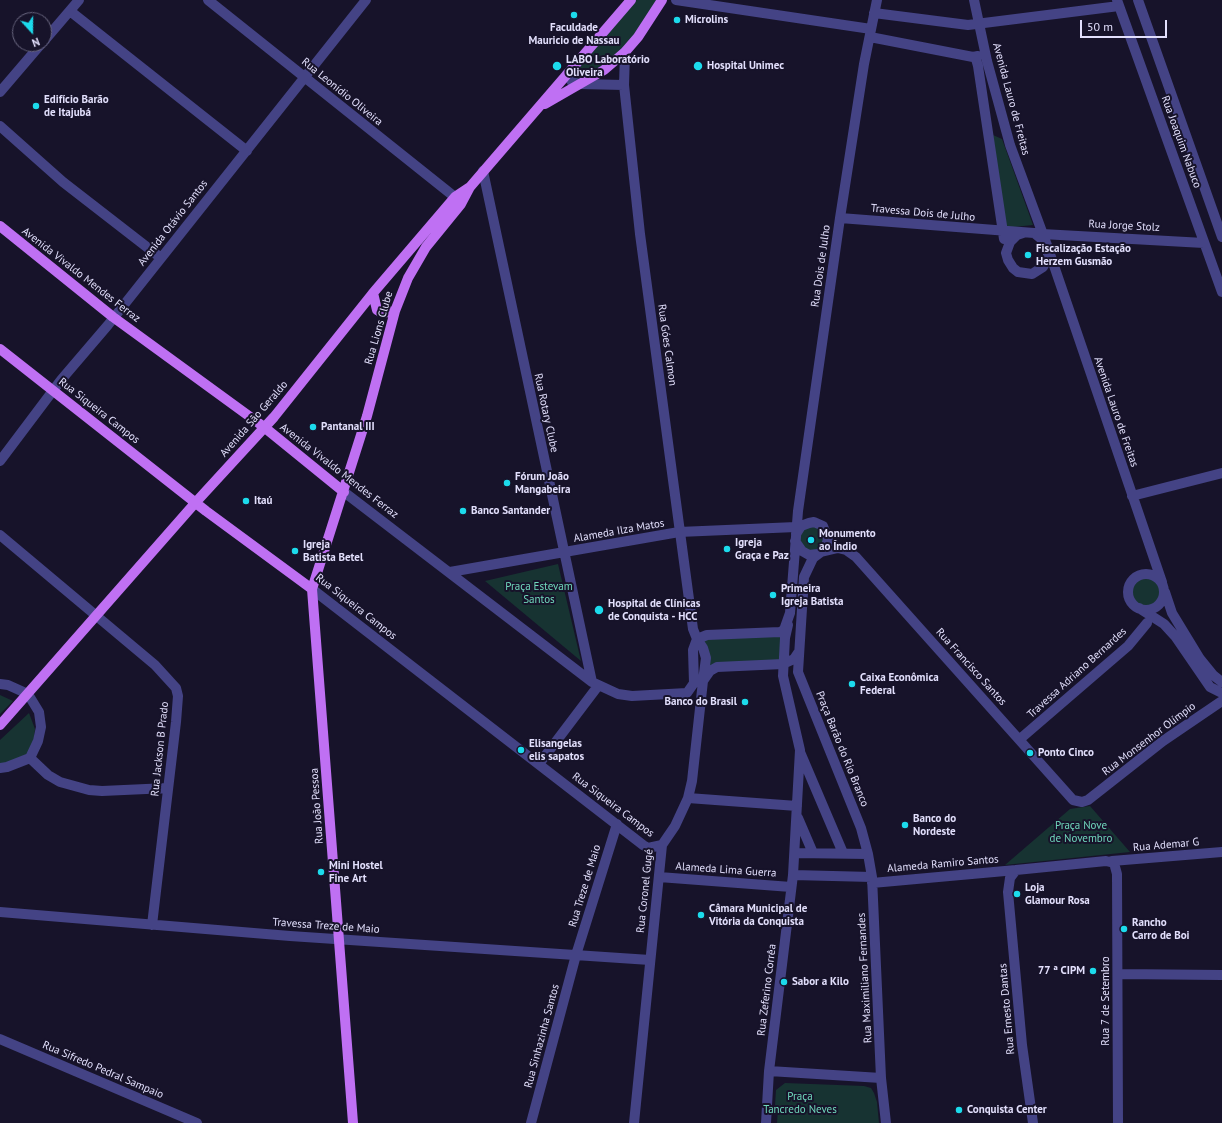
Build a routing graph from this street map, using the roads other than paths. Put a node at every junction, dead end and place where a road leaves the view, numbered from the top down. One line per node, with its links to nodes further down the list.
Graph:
1 (79, 0): 11 (street)
2 (208, 0): 21 (street, Rua Leonídio Oliveira)
3 (366, 0): 21 (street, Avenida Otávio Santos)
4 (631, 0): 20 (main road, Avenida São Geraldo)
5 (662, 0): 18 (main road, Avenida São Geraldo)
6 (676, 0): 15 (street)
7 (877, 0): 12 (street, Rua Dois de Julho)
8 (974, 0): 13 (street, Avenida Lauro de Freitas)
9 (1138, 0): 34 (street, Rua Joaquim Nabuco)
10 (1118, 3): 13 (street); 35 (street, Rua Joaquim Nabuco)
11 (70, 11): 14 (street); 27 (street)
12 (874, 13): 13 (street); 15 (street, Rua Dois de Julho)
13 (979, 24): 16 (street, Avenida Lauro de Freitas)
14 (52, 32)
15 (870, 33): 19 (street); 30 (street, Rua Dois de Julho)
16 (985, 50): 19 (street); 36 (street, Avenida Lauro de Freitas)
17 (34, 52): 24 (street)
18 (625, 52): 22 (main road, Avenida São Geraldo); 23 (street, Rua Góes Calmon)
19 (973, 57): 32 (street, Avenida Lauro de Freitas)
20 (567, 74): 22 (street); 25 (main road, Avenida São Geraldo)
21 (305, 78): 27 (street, Avenida Otávio Santos); 29 (street, Rua Leonídio Oliveira)
22 (580, 84): 23 (street); 25 (main road, Avenida São Geraldo)
23 (624, 85): 51 (street, Rua Góes Calmon)
24 (0, 92)
25 (538, 108): 28 (main road, Avenida São Geraldo)
26 (0, 126): 38 (street)
27 (247, 151): 38 (street, Avenida Otávio Santos)
28 (483, 171): 29 (main road, Avenida São Geraldo); 55 (street, Rua Rotary Clube)
29 (458, 199): 40 (main road, Avenida São Geraldo); 41 (main road, Rua Lions Clube)
30 (840, 218): 32 (street, Travessa Dois de Julho); 53 (street, Rua Dois de Julho)
31 (0, 226): 42 (main road, Avenida Vivaldo Mendes Ferraz)
32 (1003, 232): 33 (street, Travessa Dois de Julho); 37 (street, Avenida Lauro de Freitas)
33 (1022, 233): 36 (street); 37 (street)
34 (1222, 237)
35 (1204, 243): 36 (street, Rua Jorge Stolz); 39 (street, Rua Joaquim Nabuco)
36 (1046, 245): 37 (street); 49 (street, Avenida Lauro de Freitas)
37 (1006, 252)
38 (161, 258): 42 (street, Avenida Otávio Santos)
39 (1222, 292)
40 (373, 293): 41 (main road); 45 (main road, Avenida São Geraldo)
41 (395, 311): 48 (main road, Rua Lions Clube)
42 (114, 317): 44 (street, Avenida Otávio Santos); 45 (main road, Avenida Vivaldo Mendes Ferraz)
43 (0, 349): 44 (main road, Rua Siqueira Campos)
44 (53, 390): 46 (street, Avenida Otávio Santos); 50 (main road, Rua Siqueira Campos)
45 (264, 427): 48 (main road, Avenida Vivaldo Mendes Ferraz); 50 (main road, Avenida São Geraldo)
46 (0, 461)
47 (1222, 473): 49 (street)
48 (344, 492): 56 (street, Avenida Vivaldo Mendes Ferraz); 58 (main road, Rua João Pessoa)
49 (1132, 496): 57 (street, Avenida Lauro de Freitas)
50 (196, 502): 58 (main road, Rua Siqueira Campos); 60 (main road, Avenida São Geraldo)
51 (679, 532): 53 (street, Alameda Ilza Matos); 55 (street, Alameda Ilza Matos); 63 (street, Rua Góes Calmon)
52 (0, 535): 60 (street, Rua Jackson B Prado)
53 (796, 535): 54 (street); 54 (street); 62 (street, Rua Dois de Julho)
54 (823, 551): 64 (street, Praça Barão do Rio Branco); 75 (street, Rua Francisco Santos)
55 (564, 553): 56 (street); 69 (street, Rua Rotary Clube)
56 (450, 572): 69 (street, Avenida Vivaldo Mendes Ferraz)
57 (1163, 586): 59 (street); 59 (street); 67 (street, Avenida Lauro de Freitas)
58 (312, 589): 78 (street, Rua Siqueira Campos); 99 (main road, Rua João Pessoa)
59 (1139, 608): 72 (street)
60 (98, 616): 70 (main road, Avenida São Geraldo); 80 (street, Rua Jackson B Prado)
61 (1147, 623): 75 (street, Travessa Adriano Bernardes)
62 (788, 624): 63 (street); 65 (street, Rua Dois de Julho)
63 (697, 639): 66 (street, Rua Góes Calmon); 71 (street)
64 (798, 653): 65 (street); 90 (street, Praça Barão do Rio Branco)
65 (783, 664): 66 (street); 76 (street)
66 (703, 680): 73 (street, Rua Coronel Gugé)
67 (1222, 682)
68 (0, 684): 70 (street)
69 (595, 684): 71 (street, Avenida Vivaldo Mendes Ferraz); 78 (street)
70 (28, 694): 74 (main road, Avenida São Geraldo); 77 (street)
71 (678, 695): 73 (street)
72 (1221, 701): 82 (street, Rua Monsenhor Olímpio)
73 (699, 711): 81 (street, Rua Coronel Gugé)
74 (0, 725)
75 (1020, 739): 82 (street, Rua Francisco Santos)
76 (800, 750): 83 (street); 89 (street)
77 (30, 758): 79 (street); 80 (street)
78 (539, 764): 84 (street, Rua Siqueira Campos)
79 (0, 768)
80 (168, 788): 98 (street, Rua Jackson B Prado)
81 (688, 798): 83 (street); 85 (street, Rua Coronel Gugé)
82 (1092, 798)
83 (796, 810): 86 (street); 88 (street)
84 (617, 824): 85 (street, Rua Siqueira Campos); 100 (street, Rua Treze de Maio)
85 (662, 845): 94 (street, Rua Coronel Gugé)
86 (794, 852): 88 (street); 93 (street)
87 (1222, 852): 91 (street, Rua Ademar G)
88 (813, 853): 89 (street)
89 (843, 854): 90 (street)
90 (868, 854): 95 (street, Praça Barão do Rio Branco)
91 (1112, 861): 92 (street, Rua Ademar G); 102 (street, Rua 7 de Setembro)
92 (1016, 870): 95 (street, Alameda Ramiro Santos); 113 (street, Rua Ernesto Dantas)
93 (793, 875): 95 (street); 96 (street)
94 (659, 877): 96 (street, Alameda Lima Guerra); 101 (street, Rua Coronel Gugé)
95 (872, 880): 106 (street, Rua Maximiliano Fernandes)
96 (791, 887): 105 (street, Rua Zeferino Corrêa)
97 (0, 912): 98 (street, Travessa Treze de Maio)
98 (152, 925): 99 (street, Travessa Treze de Maio)
99 (339, 939): 100 (street, Travessa Treze de Maio); 108 (main road, Rua João Pessoa)
100 (576, 955): 101 (street, Travessa Treze de Maio); 109 (street, Rua Sinhazinha Santos)
101 (650, 960): 110 (street, Rua Coronel Gugé)
102 (1119, 974): 103 (street); 114 (street, Rua 7 de Setembro)
103 (1222, 975)
104 (0, 1039): 107 (street, Rua Sifredo Pedral Sampaio)
105 (769, 1071): 106 (street); 111 (street)
106 (881, 1078): 112 (street)
107 (197, 1123)
108 (353, 1123)
109 (531, 1123)
110 (634, 1123)
111 (766, 1123)
112 (886, 1123)
113 (1033, 1123)
114 (1118, 1123)

